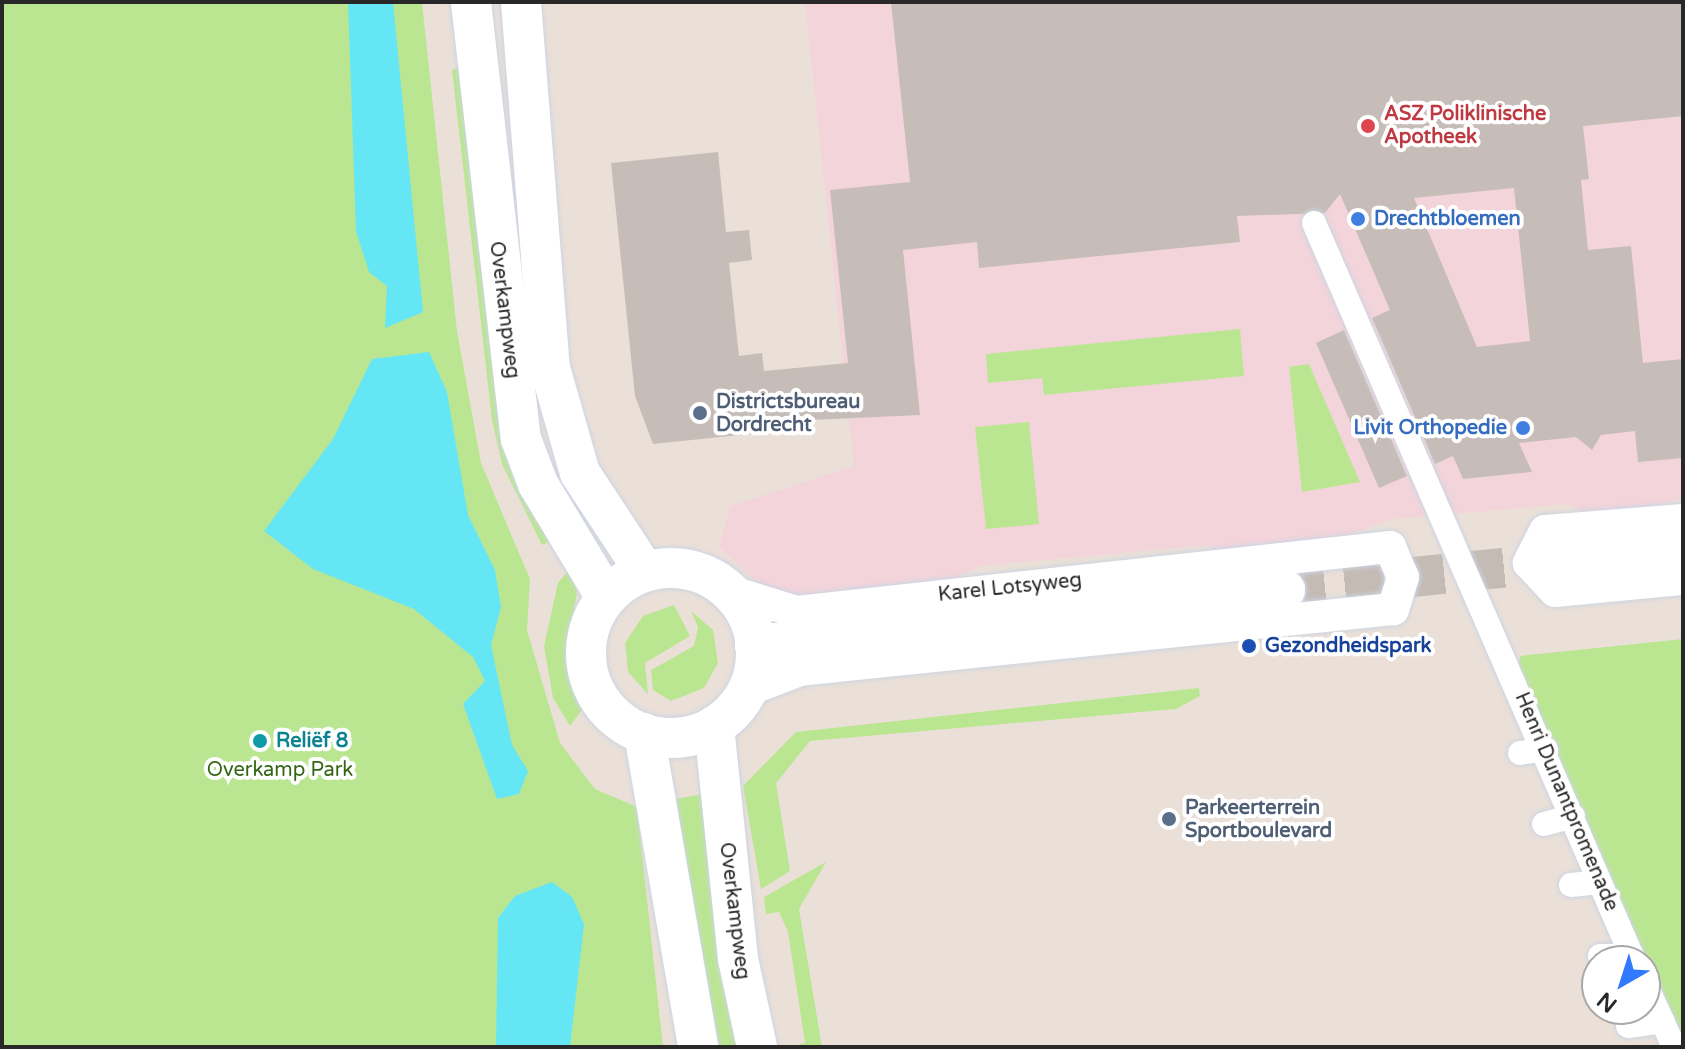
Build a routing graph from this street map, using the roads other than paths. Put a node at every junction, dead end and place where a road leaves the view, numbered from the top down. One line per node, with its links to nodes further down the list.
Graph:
1 (471, 2): 11 (street, Overkampweg)
2 (521, 2): 7 (street, Overkampweg)
3 (1314, 223): 16 (street, Henri Dunantpromenade)
4 (1683, 520): 6 (street)
5 (1683, 549): 6 (street)
6 (1553, 561): 8 (street)
7 (645, 572): 10 (street); 11 (street)
8 (1683, 579)
9 (1293, 589): 9 (street, Karel Lotsyweg); 10 (street, Karel Lotsyweg); 12 (street, Karel Lotsyweg); 13 (street, Karel Lotsyweg)
10 (729, 591): 12 (street)
11 (606, 597): 15 (street)
12 (755, 645): 13 (street)
13 (748, 690): 14 (street)
14 (714, 726): 15 (street); 27 (street, Overkampweg)
15 (644, 733): 26 (street)
16 (1546, 749): 17 (street); 18 (street, Henri Dunantpromenade)
17 (1520, 753)
18 (1573, 816): 19 (street); 20 (street, Henri Dunantpromenade)
19 (1544, 824)
20 (1599, 882): 21 (street); 22 (street, Henri Dunantpromenade)
21 (1571, 885)
22 (1627, 945)
23 (1661, 1017): 24 (street)
24 (1663, 1021): 25 (street); 28 (street)
25 (1628, 1026)
26 (698, 1047)
27 (757, 1047)
28 (1674, 1047)

